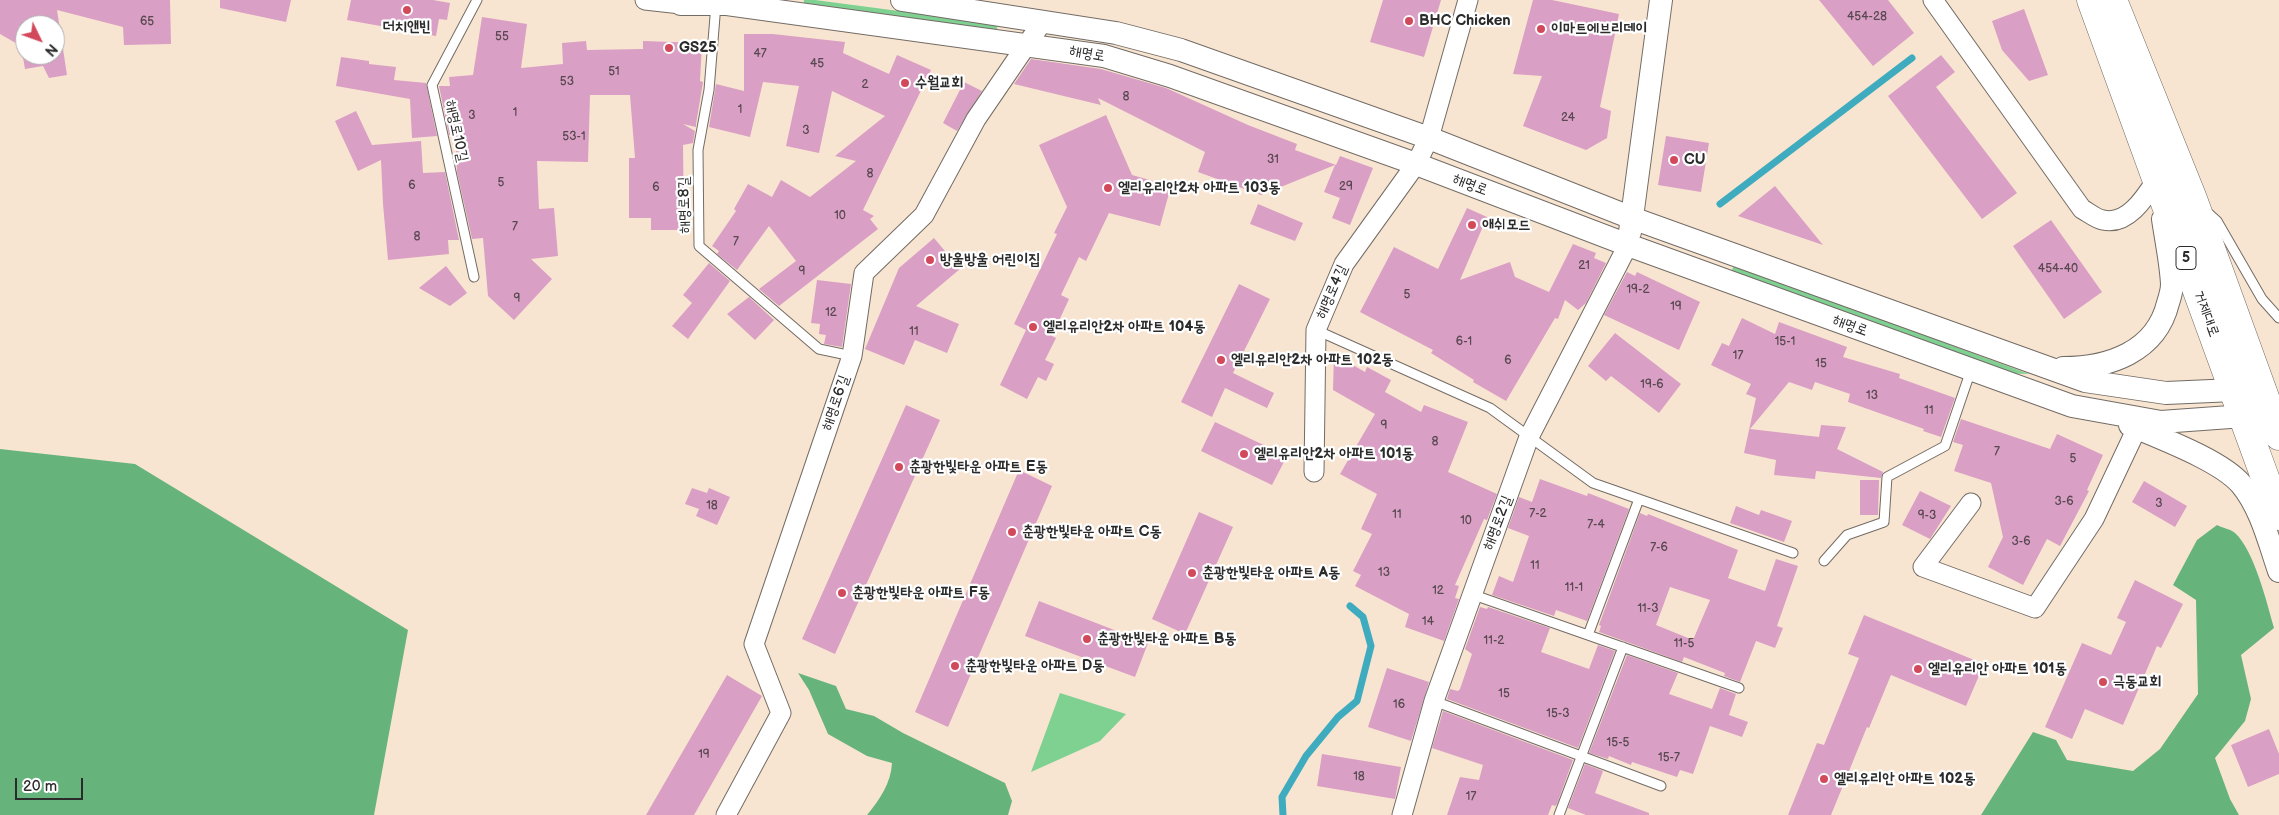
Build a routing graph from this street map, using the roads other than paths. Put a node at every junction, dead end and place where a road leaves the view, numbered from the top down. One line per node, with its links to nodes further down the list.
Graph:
1 (477, 0): 19 (lane, 해명로10길)
2 (646, 0): 9 (street, 해명로)
3 (902, 0): 11 (street, 해명로)
4 (1468, 0): 13 (street, 해명로4길)
5 (1661, 0): 17 (street)
6 (1933, 0): 15 (street)
7 (2091, 0): 15 (main road, 거제대로 / 5)
8 (2113, 0): 16 (main road, 거제대로 / 5)
9 (683, 2): 10 (street, 해명로)
10 (716, 4): 12 (street, 해명로); 22 (lane, 해명로8길)
11 (1043, 20): 12 (street, 해명로6길); 13 (street, 해명로)
12 (1027, 44): 14 (street, 해명로); 22 (street, 해명로6길)
13 (1429, 138): 14 (street, 해명로4길); 17 (street, 해명로)
14 (1416, 164): 18 (street, 해명로); 21 (street, 해명로4길)
15 (2157, 179): 23 (street); 25 (main road, 거제대로 / 5)
16 (2193, 199): 20 (lane); 26 (main road, 거제대로 / 5)
17 (1632, 218): 18 (street); 23 (street, 해명로)
18 (1628, 245): 24 (street, 해명로); 30 (street, 해명로2길)
19 (474, 277)
20 (2279, 318)
21 (1316, 330): 30 (lane); 31 (street, 해명로4길)
22 (852, 356): 46 (street, 해명로6길)
23 (2048, 368): 25 (street, 해명로)
24 (1971, 370): 27 (street, 해명로); 36 (lane)
25 (2234, 390): 26 (street); 28 (main road, 거제대로 / 5)
26 (2274, 410): 28 (street)
27 (2099, 412): 28 (street, 해명로); 29 (street)
28 (2244, 416): 34 (main road, 거제대로 / 5)
29 (2137, 428): 33 (street); 37 (street)
30 (1529, 437): 32 (lane); 38 (street, 해명로2길)
31 (1314, 472)
32 (1638, 499): 35 (lane); 39 (lane)
33 (1971, 503)
34 (2279, 516)
35 (1793, 553)
36 (1824, 561)
37 (2279, 571)
38 (1471, 594): 39 (lane); 42 (street, 해명로2길)
39 (1588, 635): 40 (lane)
40 (1623, 647): 41 (lane); 43 (lane)
41 (1739, 688)
42 (1434, 701): 43 (lane); 45 (street, 해명로2길)
43 (1581, 756): 44 (lane); 47 (lane)
44 (1661, 786)
45 (1405, 814)
46 (726, 815)
47 (1560, 815)

